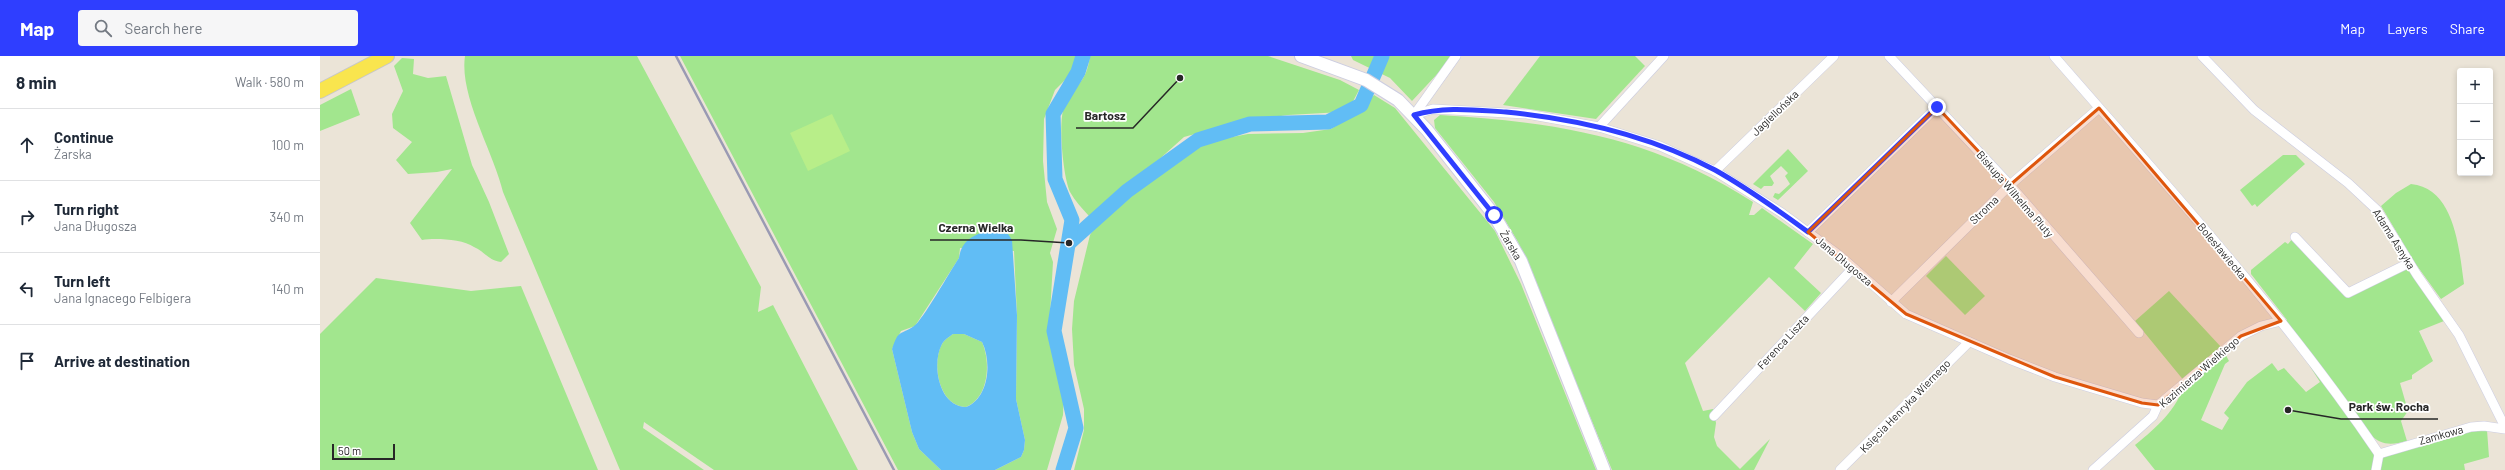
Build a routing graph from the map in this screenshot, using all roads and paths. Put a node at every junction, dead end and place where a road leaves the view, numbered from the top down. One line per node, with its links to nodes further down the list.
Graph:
1 (387, 56): 9 (main road)
2 (1301, 56): 12 (street, Żarska)
3 (1456, 56): 12 (street)
4 (1664, 56): 13 (street)
5 (1834, 56): 14 (street, Jagiellońska)
6 (1890, 56): 10 (street, Biskupa Wilhelma Pluty)
7 (2054, 56): 11 (street, Bolesławiecka)
8 (2202, 56): 18 (street, Adama Asnyka)
9 (320, 91)
10 (1937, 107): 15 (street, Biskupa Wilhelma Pluty); 16 (street)
11 (2099, 108): 15 (street, Stroma); 21 (street, Bolesławiecka)
12 (1414, 115): 13 (street, Jana Długosza); 28 (street, Żarska)
13 (1599, 127): 14 (street, Jana Długosza)
14 (1715, 171): 16 (street, Jana Długosza)
15 (2010, 185): 20 (street, Stroma); 22 (street, Biskupa Wilhelma Pluty)
16 (1808, 232): 19 (street, Jana Długosza)
17 (2295, 237): 18 (street)
18 (2410, 263): 26 (street, Adama Asnyka)
19 (1853, 268): 20 (street, Jana Długosza); 25 (street, Ferenca Liszta)
20 (1891, 302): 23 (street, Jana Długosza)
21 (2280, 321): 24 (street, Kazimierza Wielkiego); 27 (street, Bolesławiecka)
22 (2139, 334)
23 (1969, 342): 24 (street, Jana Długosza); 29 (street, Księcia Henryka Wiernego)
24 (2158, 405): 30 (street, Kazimierza Wielkiego)
25 (1714, 416)
26 (2505, 428): 27 (street, Zamkowa)
27 (2379, 454): 31 (street)
28 (1604, 470)
29 (1840, 470)
30 (2093, 470)
31 (2376, 470)

